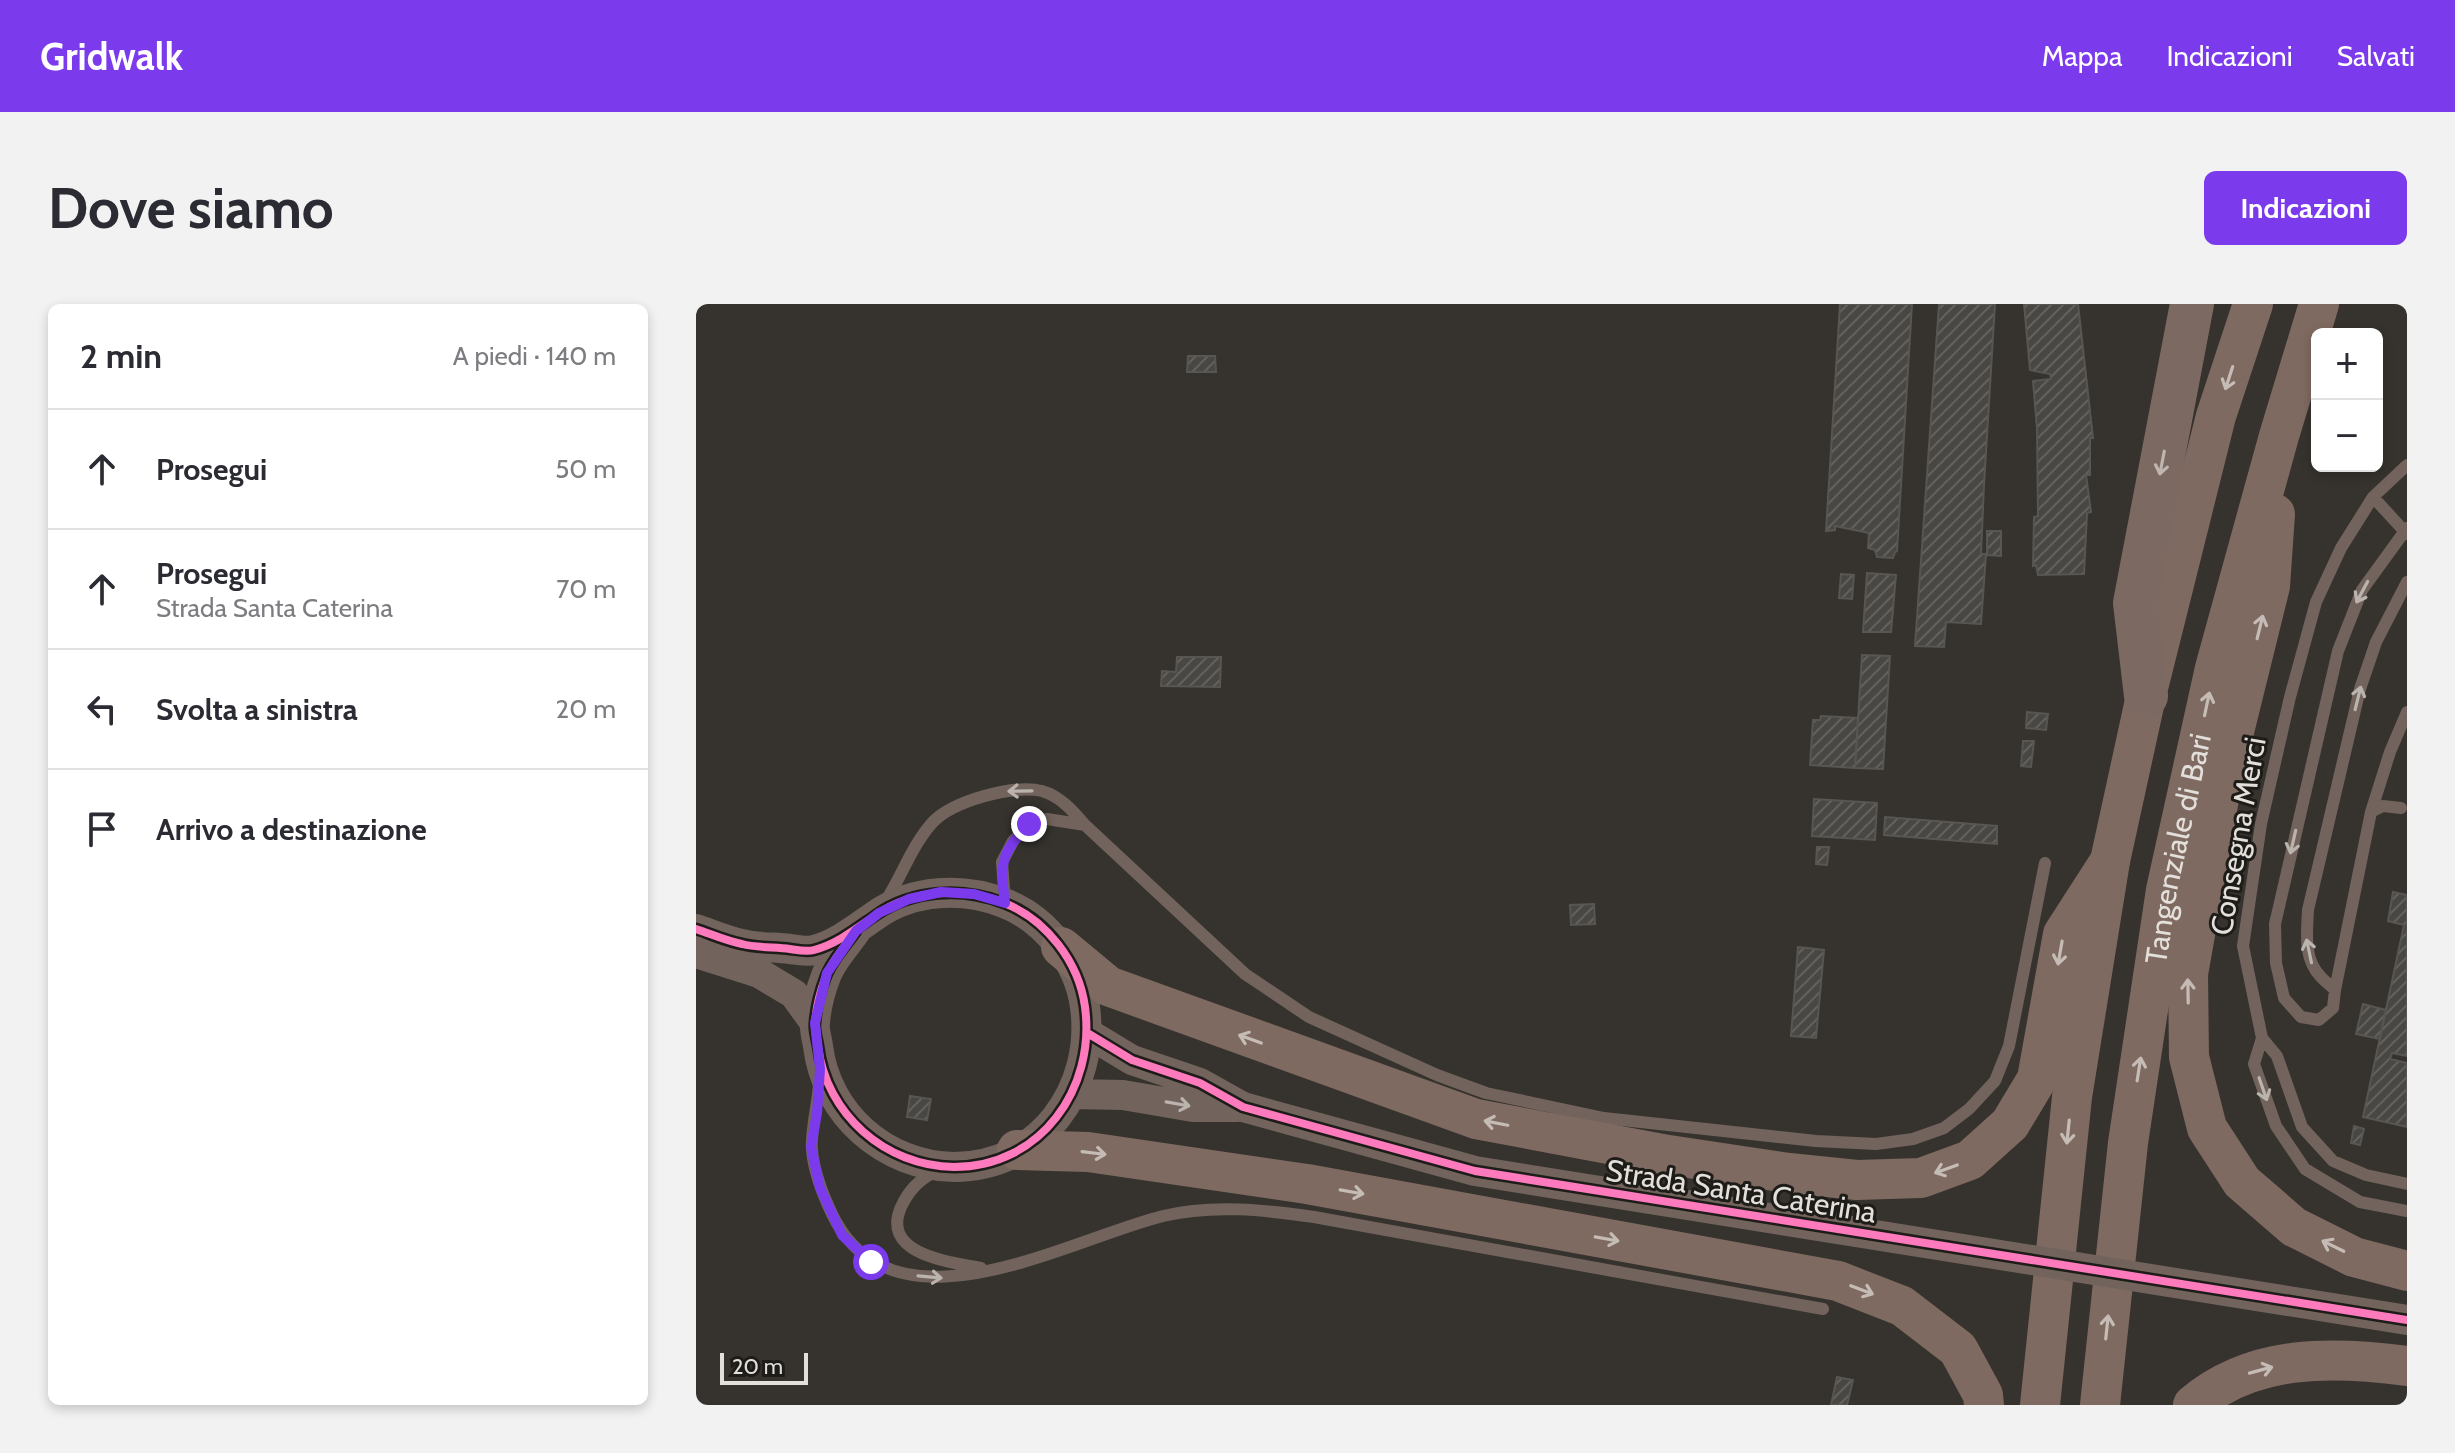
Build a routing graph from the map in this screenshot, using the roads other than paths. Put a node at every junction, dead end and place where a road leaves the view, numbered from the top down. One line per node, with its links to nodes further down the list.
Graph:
1 (2192, 304): 9 (highway, one-way to 9)
2 (2253, 304): 9 (highway, Tangenziale di Bari, one-way to 9)
3 (2319, 304): 4 (highway, Tangenziale di Bari)
4 (2279, 436): 33 (highway, one-way to 4); 39 (highway, Tangenziale di Bari, one-way to 4)
5 (2407, 465): 6 (lane, Consegna Merci)
6 (2373, 497): 7 (lane); 24 (lane, Consegna Merci)
7 (2406, 531): 21 (lane, one-way to 21)
8 (2407, 582): 21 (lane, one-way to 8)
9 (2146, 696): 14 (highway, Tangenziale di Bari)
10 (2407, 712): 12 (lane)
11 (2401, 808): 12 (lane)
12 (2371, 812): 21 (lane)
13 (1085, 825): 15 (lane); 16 (lane); 17 (lane, one-way to 17)
14 (2110, 861): 19 (highway, one-way to 19); 38 (highway, Tangenziale di Bari, one-way to 38)
15 (2045, 863)
16 (1005, 903): 17 (street); 19 (street)
17 (868, 922): 18 (street); 22 (street)
18 (696, 929)
19 (1061, 947): 23 (street)
20 (696, 953): 22 (street)
21 (2335, 990)
22 (815, 1023): 25 (street)
23 (1089, 1034): 26 (street); 27 (street, Strada Santa Caterina)
24 (2262, 1038): 30 (lane); 31 (lane, Consegna Merci, one-way to 31)
25 (820, 1069): 29 (street); 32 (lane, one-way to 32)
26 (1072, 1094): 27 (street, Strada Santa Caterina, one-way to 27); 28 (street)
27 (1243, 1107): 35 (street, Strada Santa Caterina, bridge)
28 (1017, 1150): 29 (street); 37 (highway, one-way to 37)
29 (945, 1166): 32 (lane)
30 (2407, 1184)
31 (2407, 1211)
32 (988, 1270): 34 (lane)
33 (2407, 1271)
34 (1823, 1309)
35 (2407, 1320)
36 (2407, 1366): 40 (highway, one-way to 36)
37 (1984, 1405)
38 (2040, 1405)
39 (2100, 1405)
40 (2193, 1405)

